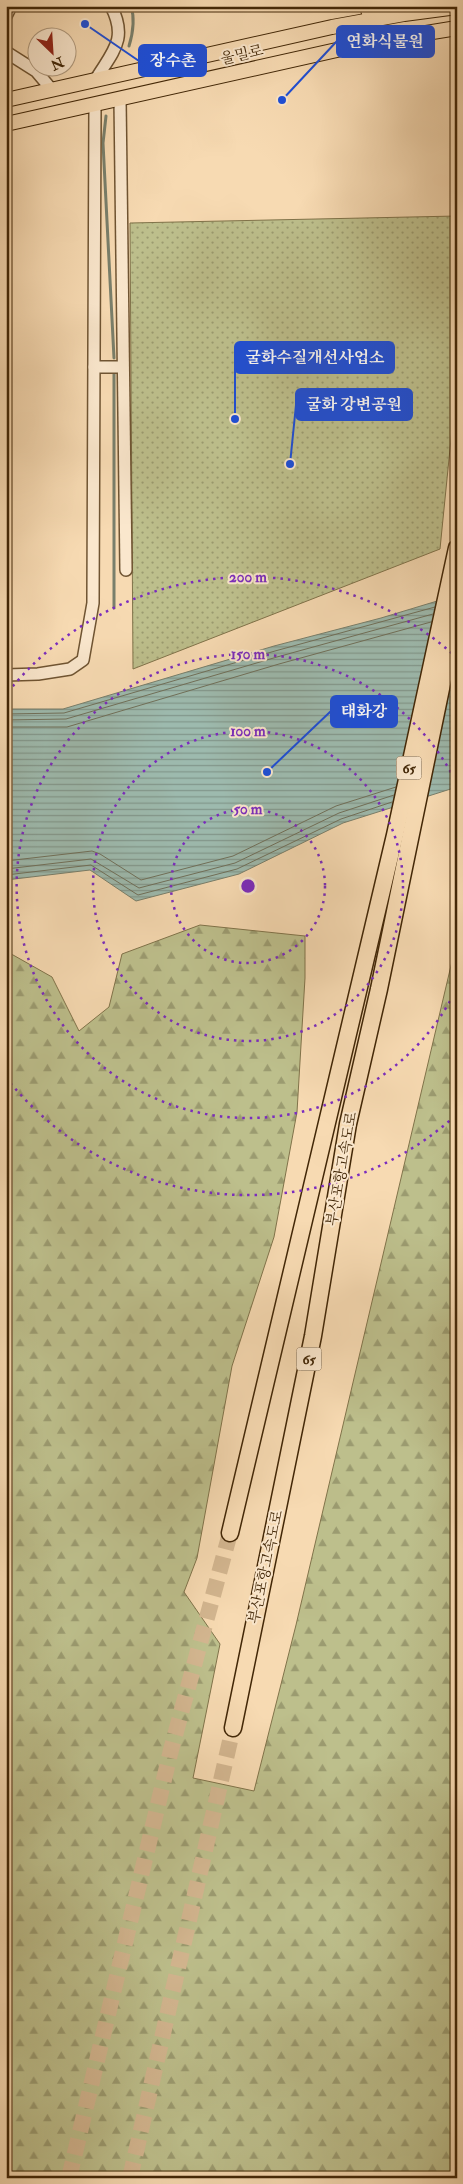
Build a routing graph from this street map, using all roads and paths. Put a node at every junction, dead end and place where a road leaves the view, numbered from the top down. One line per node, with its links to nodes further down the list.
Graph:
1 (11, 6): 5 (street)
2 (111, 6): 10 (street)
3 (367, 6): 6 (main road)
4 (457, 7): 6 (main road, 울밀로)
5 (6, 16)
6 (372, 20): 8 (main road); 10 (main road, 울밀로)
7 (457, 28): 8 (main road, 울밀로)
8 (377, 41): 12 (main road, 울밀로)
9 (6, 52): 11 (street)
10 (96, 80): 11 (main road, 울밀로)
11 (52, 90): 13 (main road, 울밀로)
12 (120, 99): 14 (main road, 울밀로); 17 (street)
13 (6, 100)
14 (95, 105): 15 (main road, 울밀로); 16 (street)
15 (6, 124)
16 (94, 367): 17 (street); 21 (street)
17 (122, 367): 19 (street)
18 (457, 548): 22 (highway, 부산포항고속도로 / 65)
19 (126, 570)
20 (457, 611): 23 (highway, 부산포항고속도로 / 65)
21 (6, 675)
22 (230, 1533)
23 (233, 1728)

